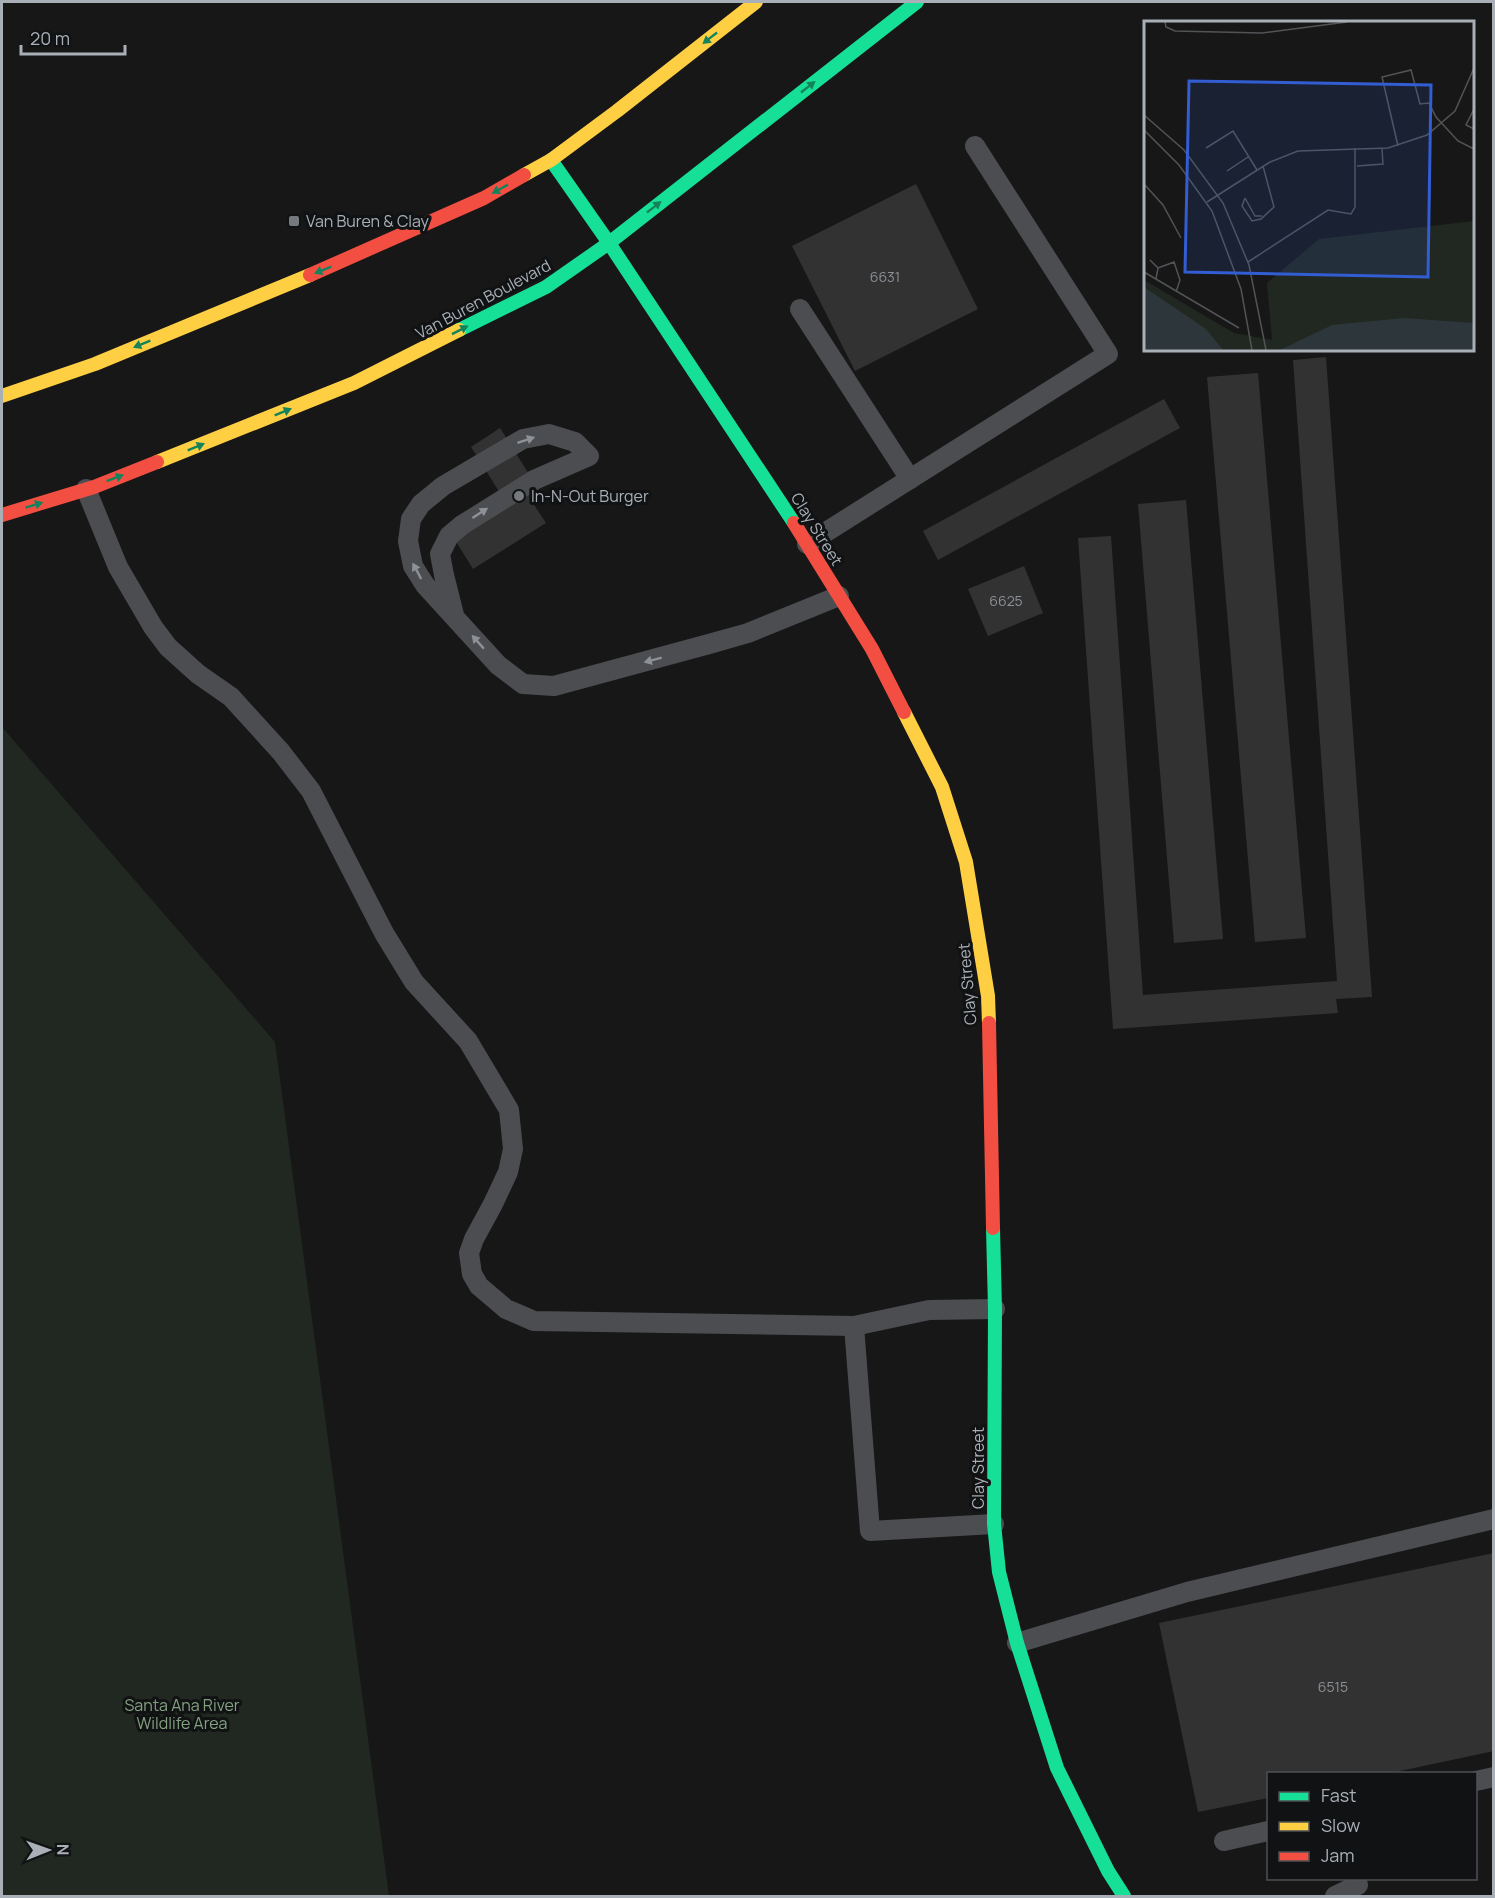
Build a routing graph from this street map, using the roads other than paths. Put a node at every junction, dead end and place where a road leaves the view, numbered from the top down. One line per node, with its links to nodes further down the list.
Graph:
1 (756, 2): 4 (main road, one-way to 4)
2 (917, 2): 5 (main road, Van Buren Boulevard, one-way to 2)
3 (975, 146): 8 (lane)
4 (551, 160): 5 (main road, Clay Street); 7 (main road, one-way to 7)
5 (609, 243): 9 (main road, Van Buren Boulevard, one-way to 5); 11 (main road, Clay Street)
6 (800, 309): 8 (lane)
7 (2, 396)
8 (910, 479): 11 (lane)
9 (86, 489): 10 (main road, Van Buren Boulevard, one-way to 9); 15 (lane)
10 (2, 515)
11 (807, 544): 12 (main road, Clay Street)
12 (839, 596): 13 (lane, one-way to 13); 14 (main road, Clay Street)
13 (454, 615): 13 (lane)
14 (995, 1309): 15 (lane); 17 (main road, Clay Street)
15 (854, 1326): 17 (lane)
16 (1494, 1519): 18 (lane)
17 (994, 1524): 18 (main road, Clay Street)
18 (1017, 1643): 24 (main road, Clay Street)
19 (1494, 1777): 20 (lane)
20 (1477, 1781)
21 (1267, 1831): 22 (lane)
22 (1224, 1840)
23 (1356, 1880): 25 (lane)
24 (1124, 1896)
25 (1335, 1896)

